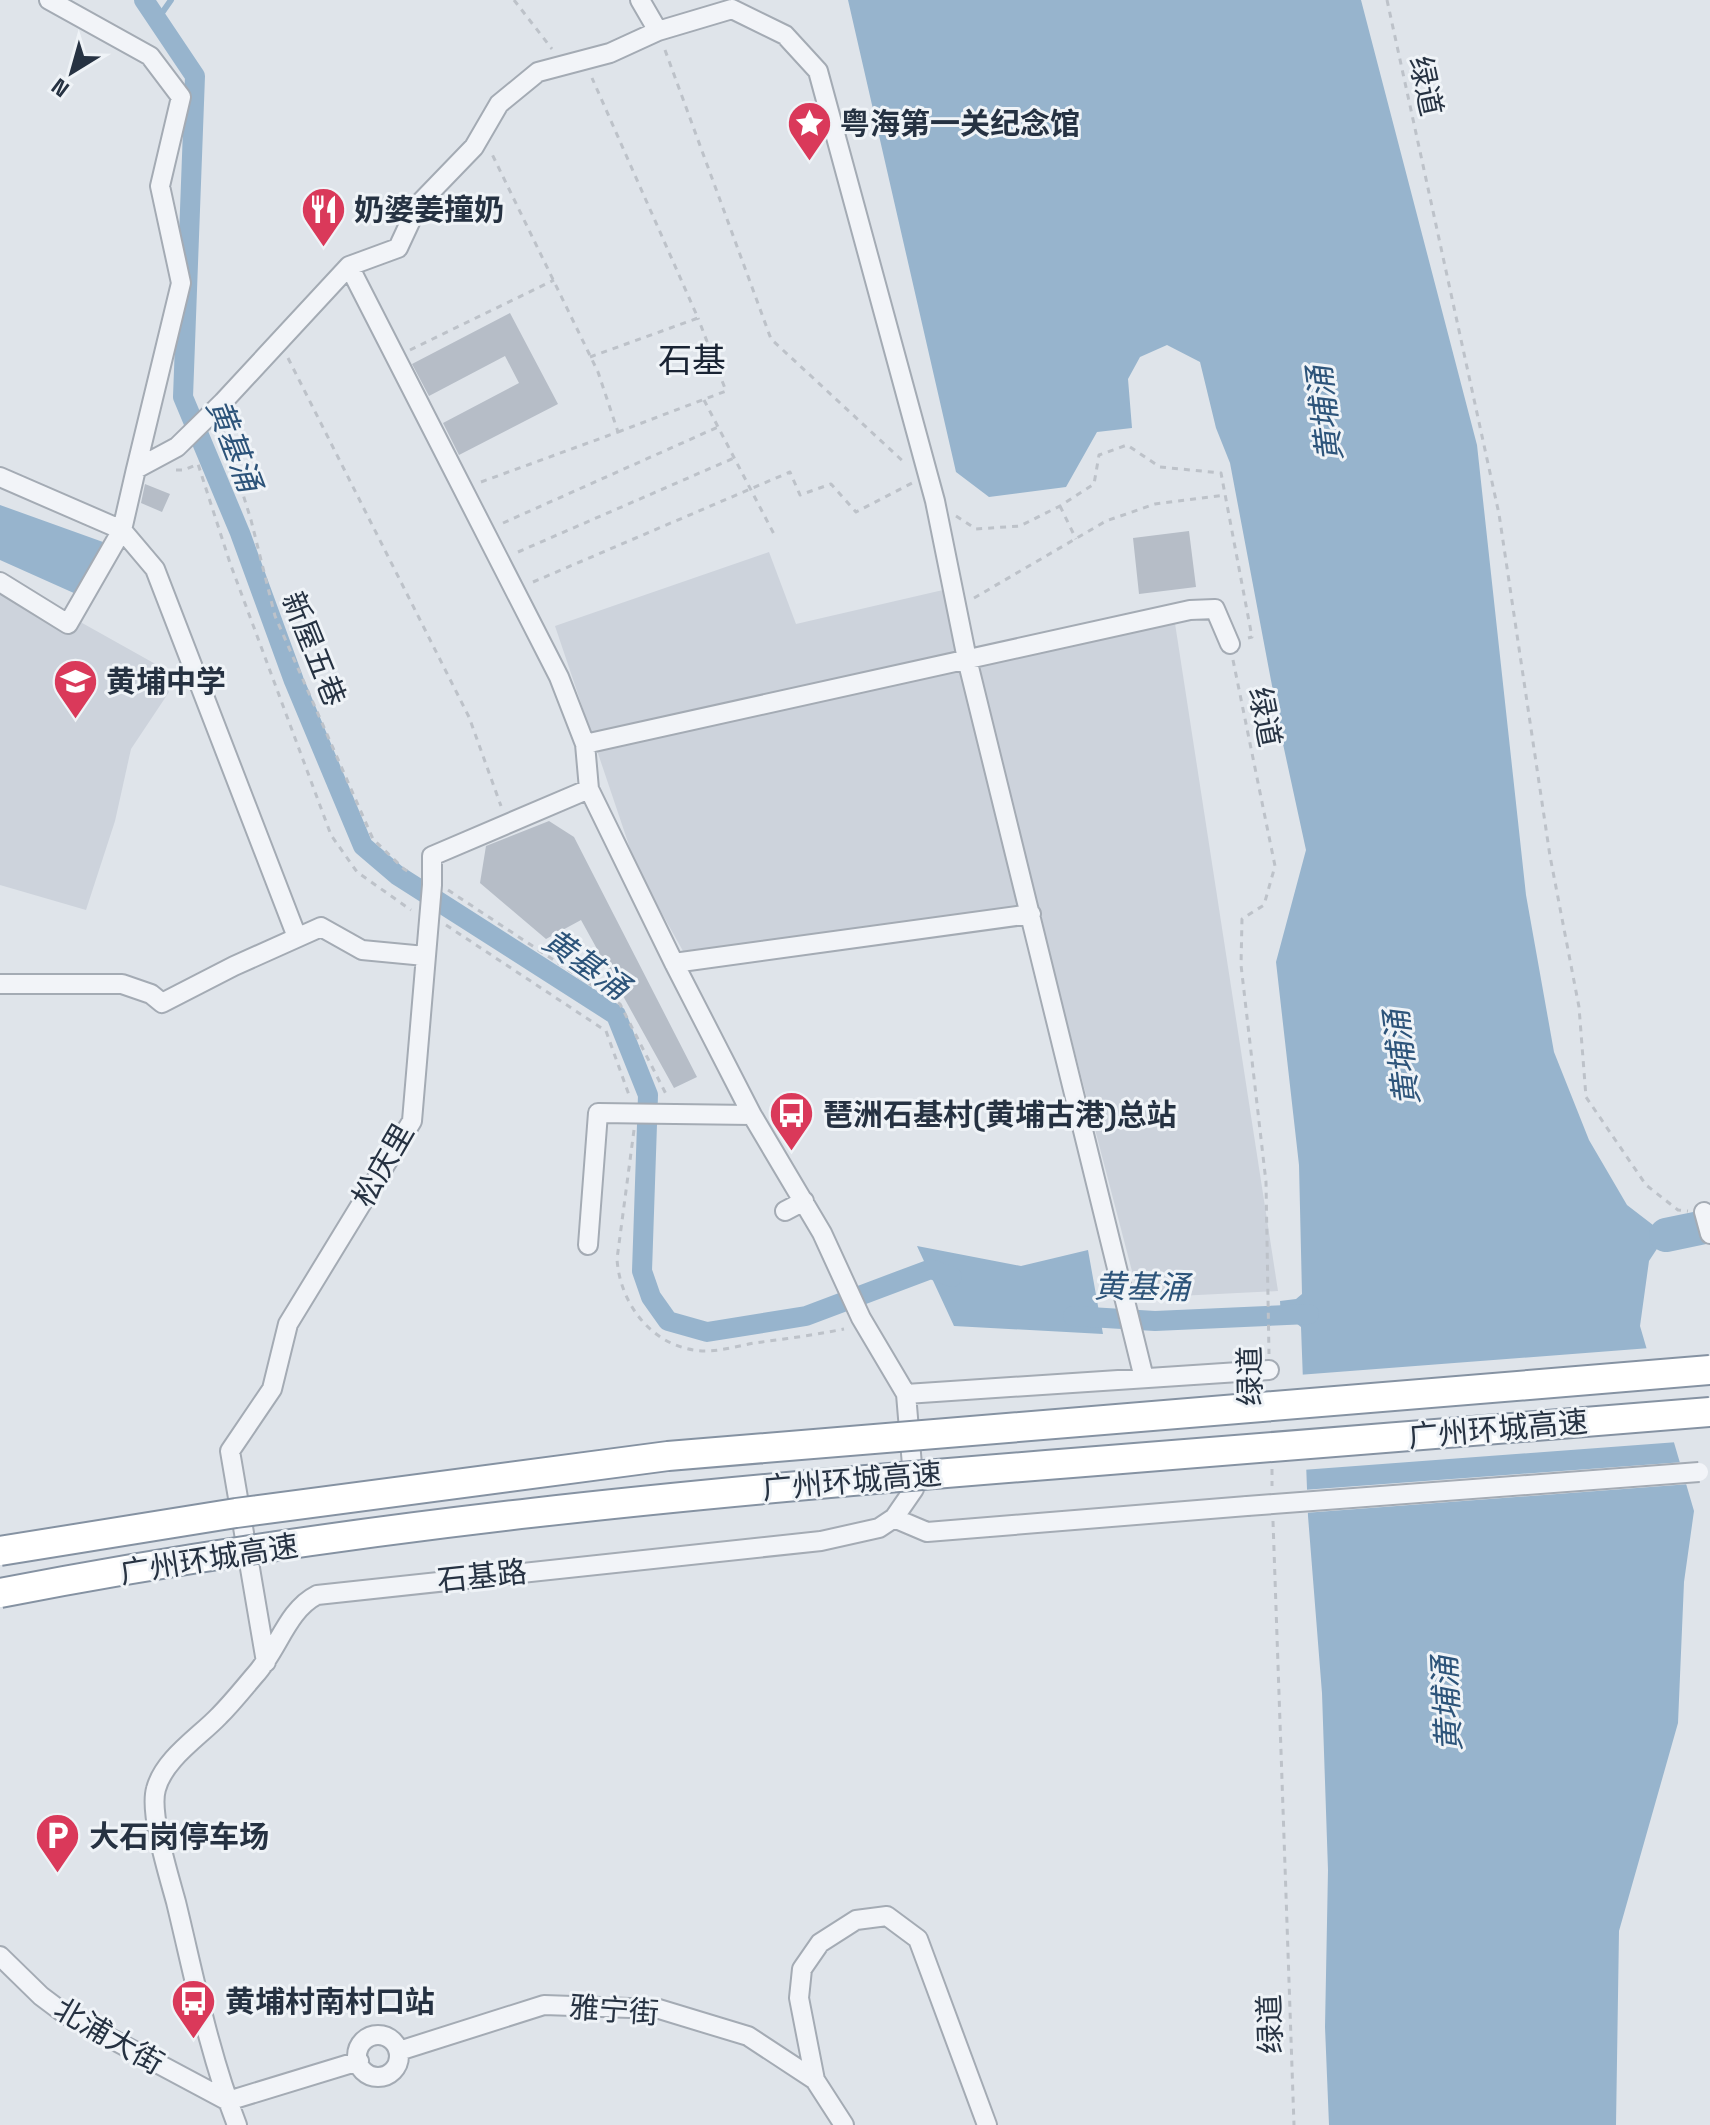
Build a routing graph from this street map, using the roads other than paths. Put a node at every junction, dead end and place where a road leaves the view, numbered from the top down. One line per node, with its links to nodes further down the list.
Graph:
1 (49, 0): 5 (street)
2 (640, 0): 3 (street)
3 (658, 31): 4 (street); 10 (street)
4 (349, 266): 5 (street); 11 (street)
5 (136, 469): 7 (street)
6 (0, 477): 7 (street)
7 (122, 530): 8 (street); 14 (street)
8 (0, 582)
9 (1230, 644): 10 (street)
10 (967, 659): 11 (street); 13 (street)
11 (585, 744): 12 (street)
12 (589, 789): 15 (street, 松庆里); 16 (street)
13 (1031, 914): 16 (street); 24 (street)
14 (297, 937): 15 (street); 17 (street)
15 (425, 956): 31 (street, 松庆里)
16 (674, 963): 18 (street)
17 (0, 984)
18 (752, 1115): 19 (street); 21 (street)
19 (804, 1201): 20 (street); 25 (street)
20 (785, 1211)
21 (588, 1245)
22 (1269, 1370): 24 (street)
23 (1710, 1370): 29 (highway, 广州环城高速, bridge)
24 (1144, 1378): 25 (street)
25 (906, 1394): 28 (street)
26 (1710, 1412): 30 (highway, 广州环城高速, bridge)
27 (1704, 1472): 28 (street, bridge)
28 (894, 1518): 31 (street, 石基路)
29 (0, 1551)
30 (0, 1593)
31 (266, 1662): 36 (street, 石基路)
32 (0, 1956): 36 (street, 北浦大街)
33 (399, 2051): 34 (street); 34 (street); 35 (street, 雅宁街)
34 (359, 2061): 36 (street)
35 (815, 2080): 38 (street, 雅宁街); 39 (street)
36 (228, 2101): 37 (street, 石基路)
37 (237, 2125)
38 (844, 2125)
39 (987, 2125)

